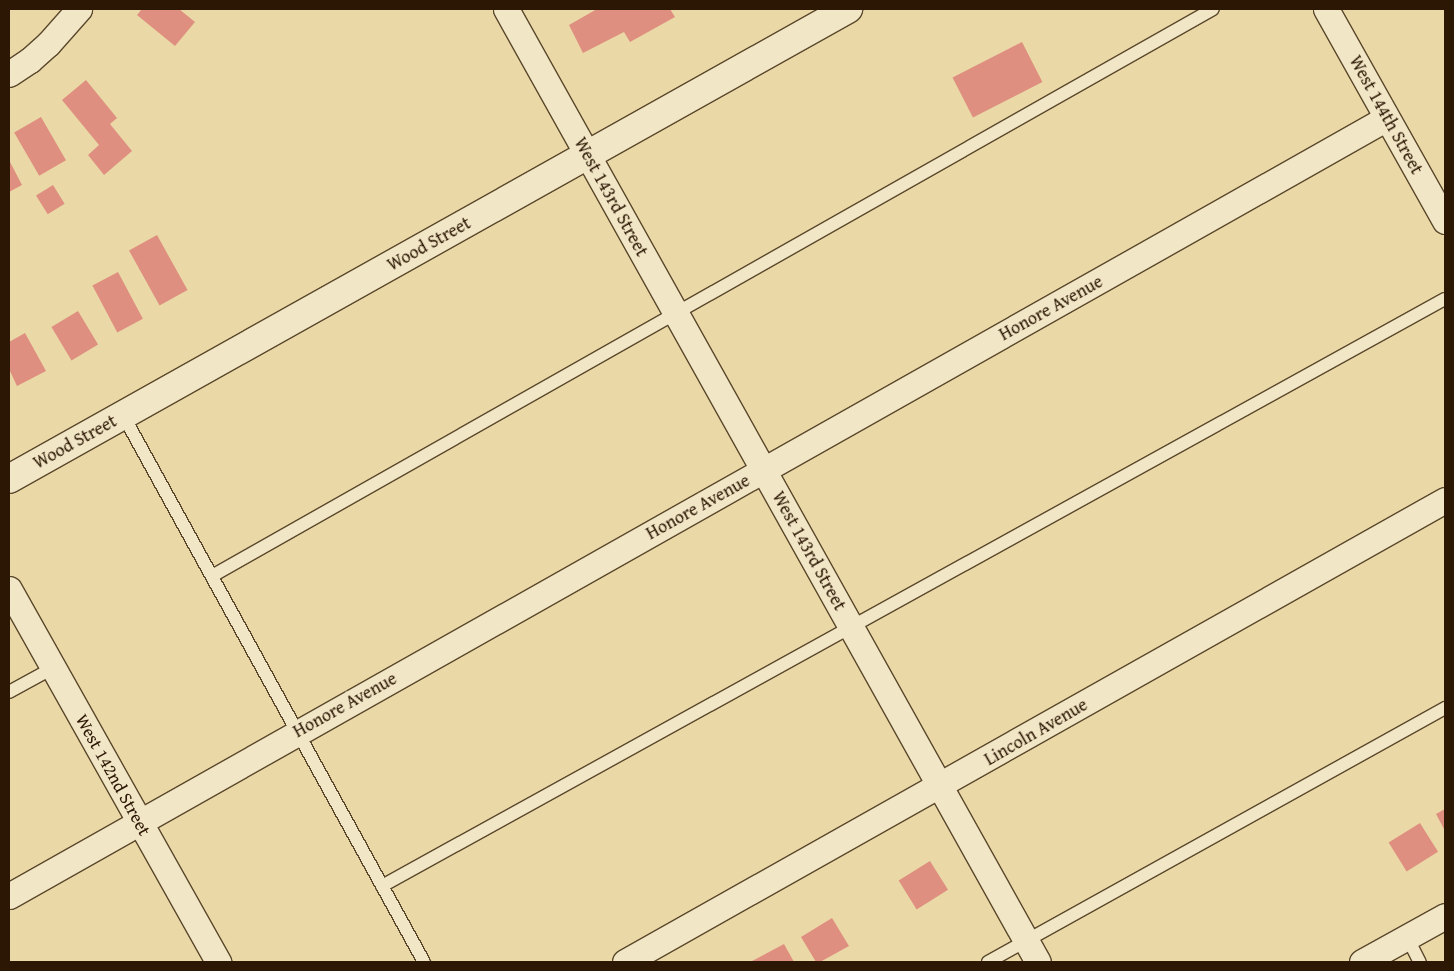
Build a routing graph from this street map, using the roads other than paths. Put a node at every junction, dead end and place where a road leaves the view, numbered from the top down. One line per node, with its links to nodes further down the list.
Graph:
1 (79, 9): 6 (street)
2 (506, 9): 8 (street, West 143rd Street)
3 (848, 9): 8 (main road, Wood Street)
4 (1213, 9): 11 (lane)
5 (1326, 9): 7 (street, West 144th Street)
6 (9, 74)
7 (1388, 118): 9 (street, West 144th Street); 13 (street, Honore Avenue)
8 (588, 155): 11 (street, West 143rd Street); 12 (main road, Wood Street)
9 (1445, 221)
10 (1445, 299): 18 (lane)
11 (676, 313): 13 (street, West 143rd Street); 16 (lane)
12 (123, 415): 14 (main road, Wood Street); 16 (lane)
13 (764, 470): 18 (street, West 143rd Street); 22 (street, Honore Avenue)
14 (9, 479)
15 (1445, 500): 23 (street, Lincoln Avenue)
16 (212, 576): 22 (lane)
17 (9, 589): 19 (street, West 142nd Street)
18 (852, 628): 23 (street, West 143rd Street); 25 (lane)
19 (53, 668): 20 (lane); 24 (street, West 142nd Street)
20 (9, 692)
21 (1445, 708): 29 (lane)
22 (298, 732): 24 (street, Honore Avenue); 25 (lane)
23 (940, 786): 29 (street, West 143rd Street); 32 (street, Lincoln Avenue)
24 (139, 821): 26 (street, Honore Avenue); 30 (street, West 142nd Street)
25 (382, 886): 31 (lane)
26 (9, 896)
27 (1445, 916): 28 (street)
28 (1407, 937): 35 (street); 36 (lane)
29 (1026, 941): 33 (lane); 34 (street, West 143rd Street)
30 (218, 962)
31 (424, 962)
32 (625, 962)
33 (988, 962)
34 (1038, 962)
35 (1362, 962)
36 (1420, 962)

